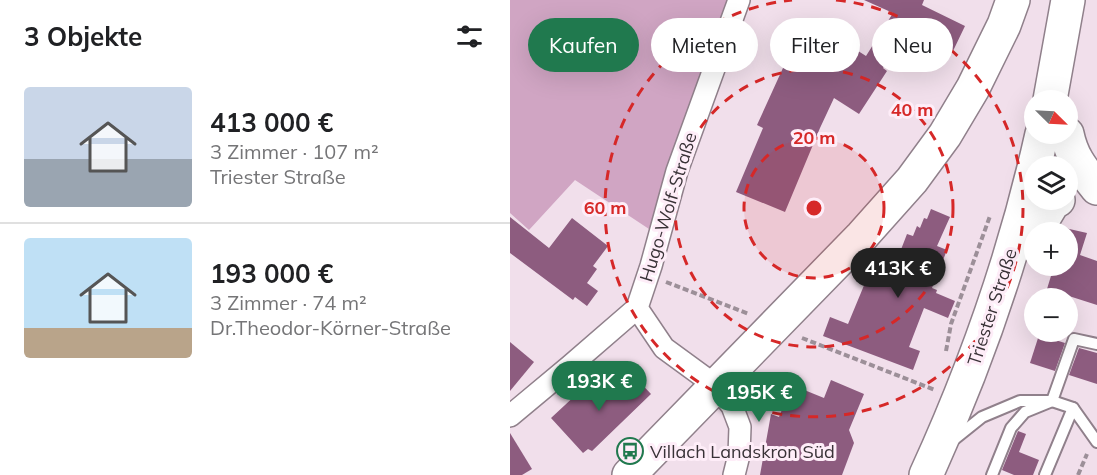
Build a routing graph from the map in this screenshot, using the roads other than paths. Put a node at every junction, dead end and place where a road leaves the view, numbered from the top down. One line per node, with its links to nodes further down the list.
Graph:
1 (739, 0): 12 (street, Hugo-Wolf-Straße)
2 (1013, 0): 14 (main road)
3 (1068, 0): 4 (main road)
4 (1055, 90)
5 (1040, 144): 11 (main road, Triester Straße)
6 (1070, 144): 7 (main road)
7 (1097, 188)
8 (1078, 195): 9 (main road)
9 (1097, 200)
10 (1024, 268): 11 (main road)
11 (994, 303): 19 (main road, Triester Straße)
12 (637, 308): 14 (street); 17 (street)
13 (1097, 345): 15 (lane)
14 (716, 387): 20 (main road); 21 (street)
15 (1052, 401): 16 (lane); 19 (lane); 22 (lane)
16 (1073, 408): 18 (lane); 23 (lane)
17 (510, 416)
18 (1097, 442)
19 (931, 465)
20 (629, 475)
21 (734, 475)
22 (992, 475)
23 (1045, 475)

